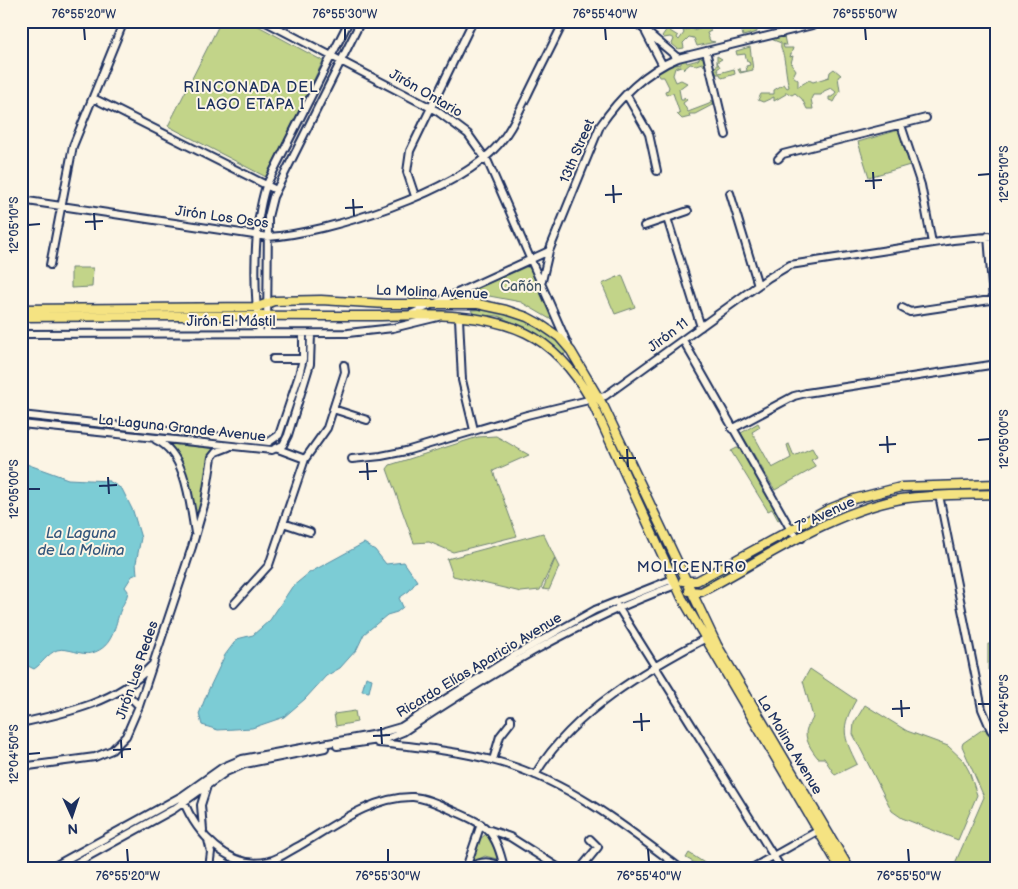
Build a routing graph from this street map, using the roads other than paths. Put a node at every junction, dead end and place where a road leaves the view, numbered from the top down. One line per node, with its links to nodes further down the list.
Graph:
1 (124, 21): 18 (street)
2 (264, 21): 13 (street, Jirón Ontario)
3 (349, 21): 13 (street)
4 (361, 21): 15 (street)
5 (474, 21): 19 (street)
6 (564, 21): 23 (street, Jirón Los Osos)
7 (634, 21): 10 (street)
8 (781, 21): 11 (street)
9 (829, 21): 11 (street, 13th Street)
10 (644, 30): 14 (street); 16 (street)
11 (782, 33): 12 (street, 13th Street)
12 (706, 51): 14 (street, 13th Street); 22 (street)
13 (332, 55): 15 (street, Jirón Ontario); 26 (street)
14 (678, 58): 16 (street, 13th Street)
15 (341, 60): 19 (street, Jirón Ontario); 27 (street)
16 (662, 64): 17 (street, 13th Street)
17 (626, 94): 25 (street); 40 (street, 13th Street)
18 (93, 98): 26 (street); 31 (street)
19 (430, 107): 23 (street, Jirón Ontario); 29 (street)
20 (926, 118): 21 (street)
21 (901, 125): 24 (street); 39 (street)
22 (726, 135)
23 (485, 157): 29 (street, Jirón Los Osos); 41 (street, Jirón Ontario)
24 (778, 158)
25 (657, 171)
26 (266, 186): 27 (street); 35 (street)
27 (276, 190): 38 (street)
28 (730, 193): 44 (street)
29 (415, 196): 38 (street, Jirón Los Osos)
30 (21, 200): 31 (street, Jirón Los Osos)
31 (62, 206): 35 (street, Jirón Los Osos); 42 (street)
32 (688, 211): 33 (street)
33 (667, 218): 34 (street); 59 (street)
34 (644, 226)
35 (257, 236): 38 (street, Jirón Los Osos); 48 (street)
36 (988, 236): 37 (street, Jirón 11); 39 (street, Jirón 11); 45 (street)
37 (997, 236)
38 (268, 237): 47 (street)
39 (932, 243): 44 (street, Jirón 11)
40 (549, 251): 41 (street); 43 (street, 13th Street)
41 (531, 259): 43 (street, Jirón Ontario); 46 (street)
42 (50, 265)
43 (542, 283): 65 (street, Jirón Ontario)
44 (758, 285): 59 (street, Jirón 11)
45 (995, 299): 49 (street)
46 (439, 303): 47 (main road, La Molina Avenue); 56 (street); 65 (main road, La Molina Avenue)
47 (268, 304): 48 (main road, La Molina Avenue); 54 (street)
48 (257, 307): 51 (main road, La Molina Avenue); 53 (street)
49 (902, 308)
50 (21, 309): 51 (main road, La Molina Avenue)
51 (40, 309): 52 (main road)
52 (84, 316): 53 (main road, La Molina Avenue); 55 (main road, La Molina Avenue)
53 (258, 316): 54 (main road, La Molina Avenue); 60 (street)
54 (268, 316): 56 (main road, La Molina Avenue); 60 (street)
55 (21, 317)
56 (404, 317): 57 (main road, La Molina Avenue)
57 (438, 317): 58 (main road, La Molina Avenue); 63 (street, Jirón El Mástil)
58 (459, 318): 72 (main road, La Molina Avenue); 81 (street)
59 (701, 327): 64 (street, Jirón 11)
60 (264, 333): 61 (street, Jirón El Mástil); 62 (street, Jirón El Mástil)
61 (21, 334)
62 (303, 334): 63 (street, Jirón El Mástil); 67 (street, La Laguna Grande Avenue)
63 (311, 334): 68 (street, La Laguna Grande Avenue)
64 (683, 340): 71 (street, Jirón 11); 79 (street)
65 (570, 351): 71 (main road, La Molina Avenue)
66 (273, 359): 67 (street)
67 (302, 361): 68 (street); 84 (street, La Laguna Grande Avenue)
68 (310, 364): 86 (street, La Laguna Grande Avenue)
69 (997, 364): 79 (street)
70 (344, 365): 73 (street)
71 (600, 398): 72 (street, Jirón 11); 102 (main road, La Molina Avenue)
72 (591, 400): 81 (street, Jirón 11); 103 (main road, La Molina Avenue)
73 (334, 409): 76 (street); 88 (street)
74 (21, 414): 75 (street, La Laguna Grande Avenue)
75 (70, 420): 78 (street, La Laguna Grande Avenue); 80 (street)
76 (367, 420)
77 (21, 424): 80 (street, La Laguna Grande Avenue)
78 (137, 428): 82 (street); 84 (street, La Laguna Grande Avenue)
79 (732, 428): 98 (street)
80 (68, 429): 82 (street, La Laguna Grande Avenue)
81 (474, 430): 89 (street, Jirón 11)
82 (136, 436): 83 (street, La Laguna Grande Avenue)
83 (151, 438): 85 (street, La Laguna Grande Avenue); 95 (street, Jirón Las Redes)
84 (251, 441): 87 (street)
85 (228, 446): 87 (street, La Laguna Grande Avenue); 96 (street, Jirón Las Redes)
86 (278, 448): 87 (street, La Laguna Grande Avenue); 88 (street)
87 (250, 449)
88 (306, 459): 97 (street)
89 (352, 459)
90 (957, 484): 91 (main road, 7º Avenue); 94 (main road); 98 (main road, 7º Avenue)
91 (997, 484)
92 (997, 494): 94 (main road, 7º Avenue)
93 (939, 495): 94 (main road, 7º Avenue); 101 (main road, 7º Avenue); 115 (street)
94 (958, 495)
95 (190, 502): 96 (street); 100 (street, Jirón Las Redes)
96 (205, 502): 100 (street, Jirón Las Redes)
97 (283, 523): 99 (street); 105 (street)
98 (791, 530): 101 (street); 102 (main road, 7º Avenue)
99 (310, 532)
100 (195, 534): 108 (street, Jirón Las Redes)
101 (802, 538): 104 (main road, 7º Avenue)
102 (686, 581): 103 (main road); 104 (main road, La Molina Avenue)
103 (675, 582): 104 (main road); 106 (street, Ricardo Elías Aparicio Avenue); 107 (main road, La Molina Avenue); 116 (street, Ricardo Elías Aparicio Avenue)
104 (692, 593): 107 (main road, La Molina Avenue)
105 (234, 604)
106 (618, 607): 109 (street); 114 (street, Ricardo Elías Aparicio Avenue)
107 (709, 636): 109 (street); 129 (main road, La Molina Avenue)
108 (154, 664): 110 (street); 111 (street, Jirón Las Redes)
109 (657, 668): 121 (street); 134 (street)
110 (123, 690): 111 (street); 113 (street)
111 (139, 706): 120 (street, Jirón Las Redes)
112 (511, 719): 119 (street)
113 (21, 723)
114 (403, 732): 117 (street, Ricardo Elías Aparicio Avenue); 118 (street)
115 (997, 736)
116 (354, 739): 117 (street); 123 (street, Ricardo Elías Aparicio Avenue)
117 (367, 742): 118 (street); 122 (street, Ricardo Elías Aparicio Avenue)
118 (404, 746): 119 (street)
119 (493, 760): 121 (street)
120 (21, 767)
121 (535, 775): 142 (street)
122 (207, 786): 123 (street, Ricardo Elías Aparicio Avenue); 124 (street)
123 (186, 797): 124 (street); 125 (street, Ricardo Elías Aparicio Avenue); 126 (street); 127 (street, Ricardo Elías Aparicio Avenue)
124 (201, 805): 131 (street)
125 (174, 809): 126 (street); 127 (street, Ricardo Elías Aparicio Avenue)
126 (187, 810): 131 (street)
127 (159, 813): 135 (street, Ricardo Elías Aparicio Avenue); 136 (street, Ricardo Elías Aparicio Avenue)
128 (481, 824): 130 (street); 133 (street); 138 (street)
129 (822, 829): 134 (street); 145 (main road, La Molina Avenue); 146 (main road, La Molina Avenue)
130 (490, 830): 139 (street); 140 (street)
131 (204, 833): 133 (street)
132 (590, 838): 141 (street)
133 (208, 840): 137 (street)
134 (773, 856): 143 (street); 144 (street)
135 (51, 868)
136 (67, 868)
137 (209, 868)
138 (468, 868): 139 (street)
139 (503, 868)
140 (559, 868)
141 (581, 868)
142 (680, 868)
143 (752, 868)
144 (781, 868)
145 (840, 868)
146 (849, 868)

